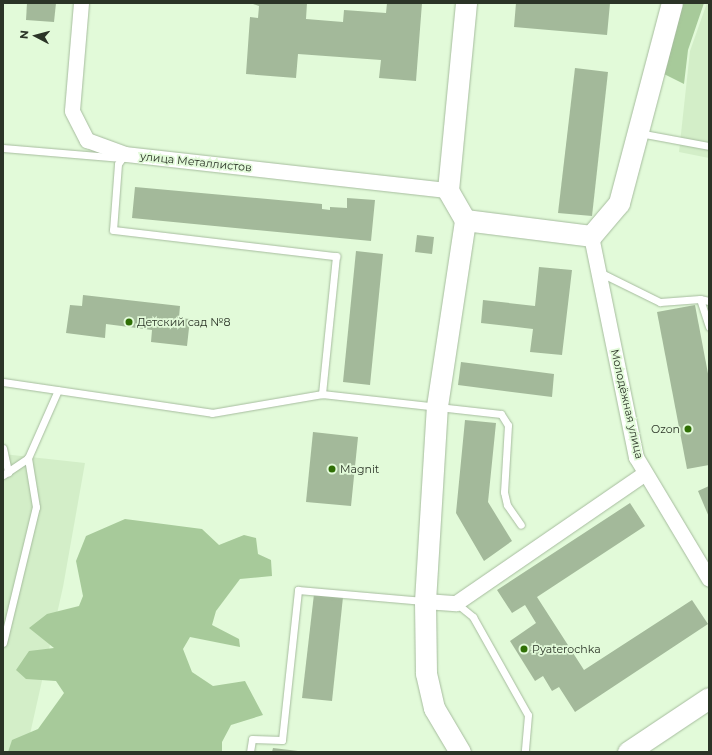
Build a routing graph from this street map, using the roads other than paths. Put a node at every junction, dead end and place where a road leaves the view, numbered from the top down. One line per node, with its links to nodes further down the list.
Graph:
1 (81, 3): 7 (street, улица Металлистов)
2 (466, 3): 8 (main road)
3 (672, 3): 4 (main road)
4 (639, 133): 5 (lane); 10 (main road)
5 (709, 146)
6 (3, 148): 7 (lane)
7 (124, 156): 8 (street, улица Металлистов); 17 (lane)
8 (448, 190): 9 (main road)
9 (465, 220): 10 (main road); 18 (main road)
10 (591, 236): 11 (street, Молодёжная улица)
11 (598, 272): 12 (lane); 22 (street, Молодёжная улица)
12 (700, 299): 13 (lane); 14 (lane)
13 (709, 301)
14 (709, 327)
15 (3, 382): 16 (lane)
16 (58, 390): 17 (lane); 20 (lane)
17 (322, 394): 18 (lane)
18 (437, 406): 23 (lane); 25 (main road)
19 (3, 448): 21 (lane)
20 (28, 458): 21 (lane); 27 (lane)
21 (6, 473)
22 (645, 473): 24 (street, Молодёжная улица); 26 (street)
23 (522, 524)
24 (709, 579)
25 (425, 601): 26 (street); 29 (lane); 30 (main road)
26 (456, 603): 31 (lane)
27 (3, 643)
28 (709, 698): 32 (main road)
29 (250, 752)
30 (460, 752)
31 (525, 752)
32 (628, 752)

